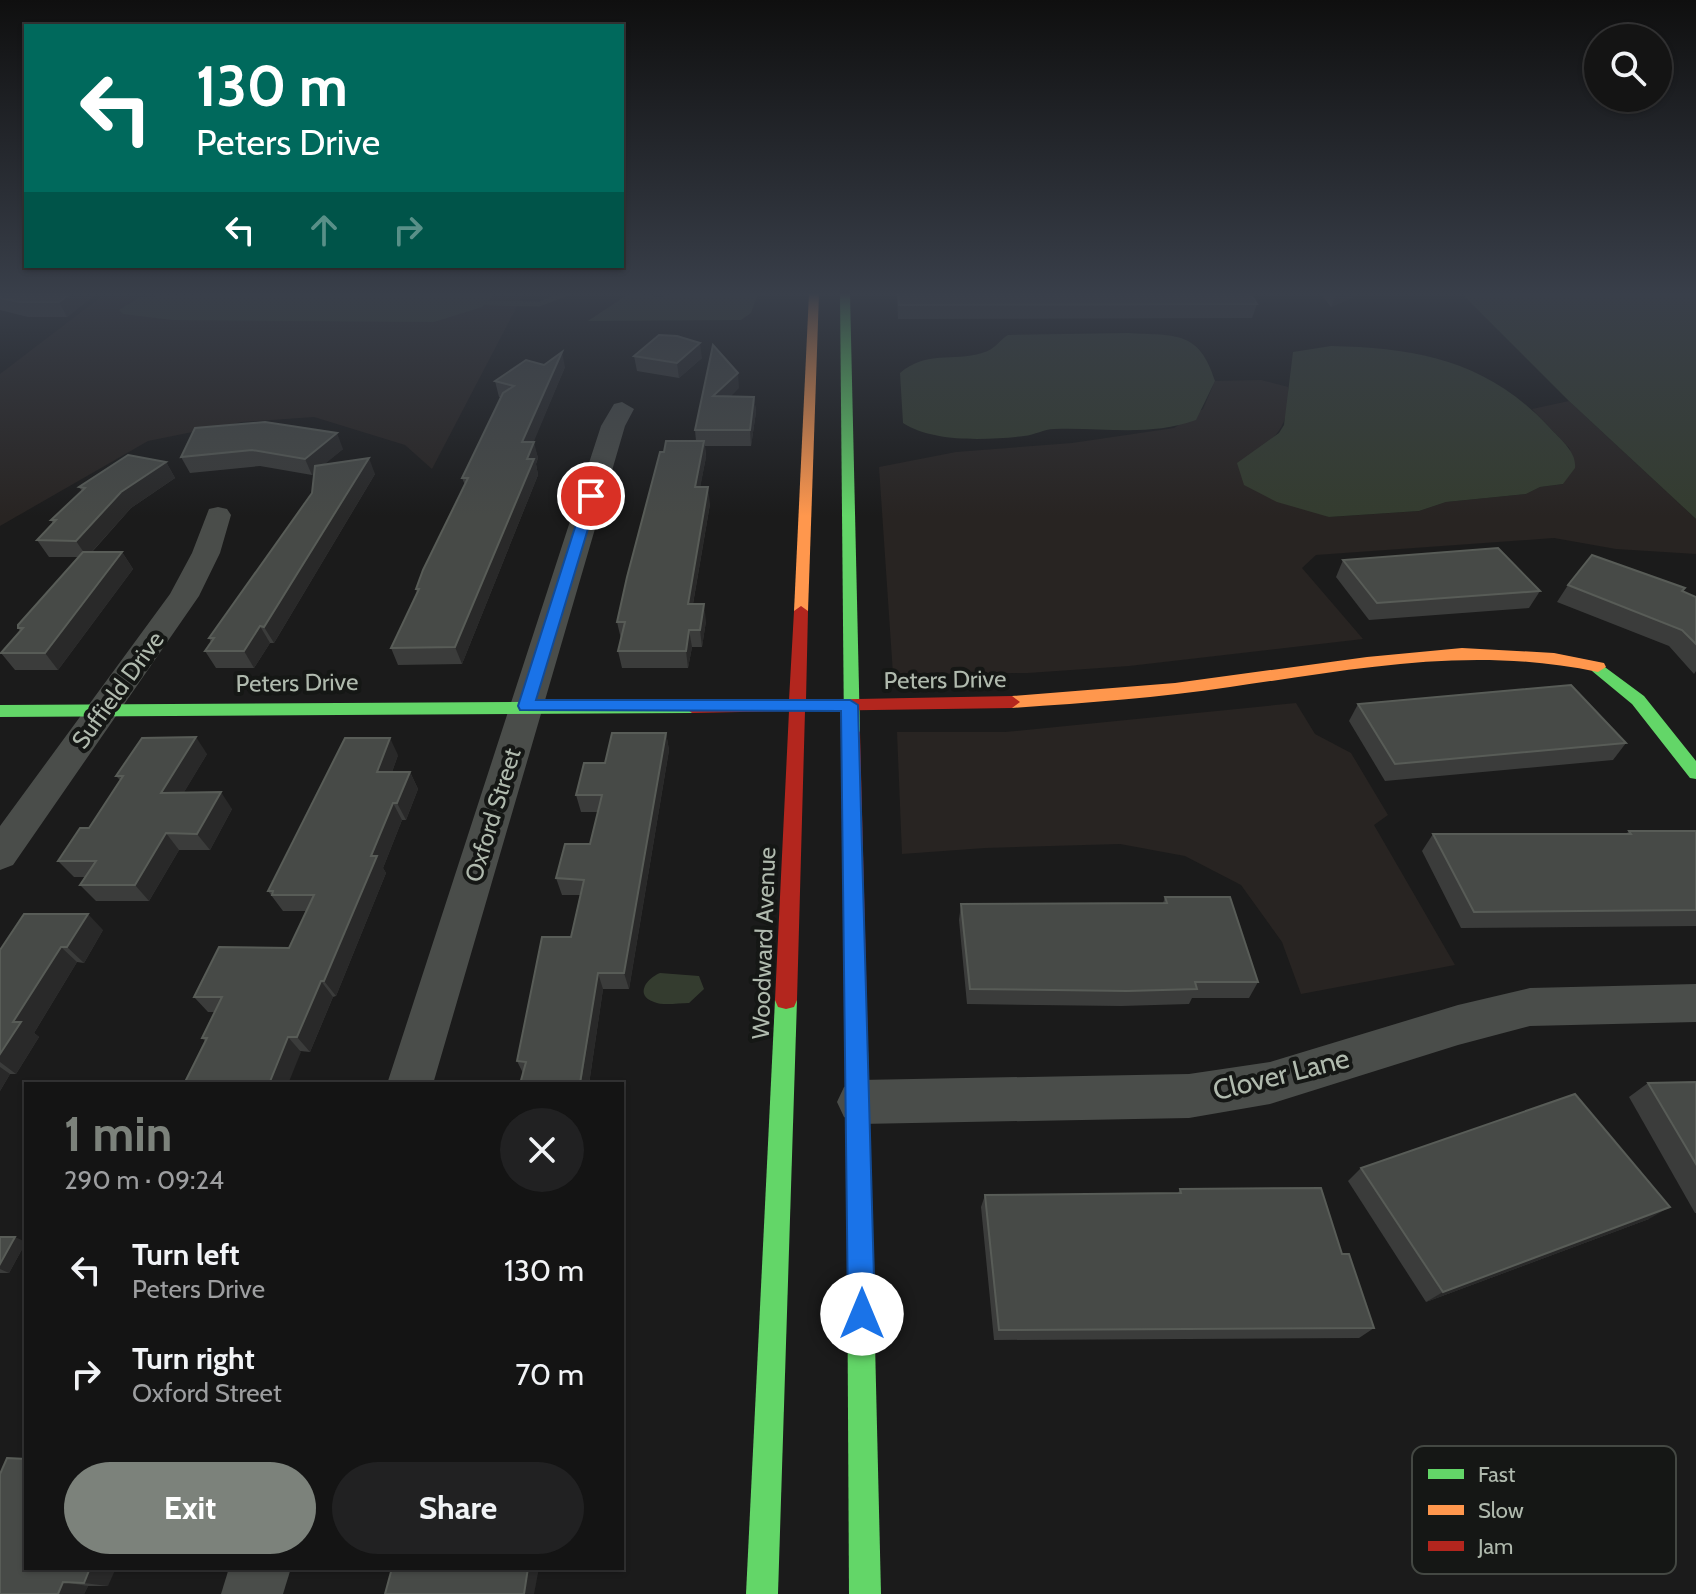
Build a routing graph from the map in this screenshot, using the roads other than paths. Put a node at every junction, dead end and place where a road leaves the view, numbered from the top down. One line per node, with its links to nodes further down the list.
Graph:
1 (811, 367): 5 (street, Woodward Avenue)
2 (847, 367): 6 (street)
3 (622, 409): 7 (street, Oxford Street)
4 (218, 515): 8 (street, Suffield Drive)
5 (797, 705): 6 (street, Peters Drive); 7 (street, Peters Drive); 17 (street, Woodward Avenue)
6 (850, 705): 10 (street, Peters Drive); 14 (street)
7 (526, 706): 8 (street, Peters Drive); 13 (street, Oxford Street)
8 (105, 710): 9 (street, Peters Drive); 11 (street, Suffield Drive)
9 (0, 711)
10 (1696, 773)
11 (0, 855)
12 (1696, 1003): 14 (street, Clover Lane)
13 (411, 1082)
14 (860, 1102): 18 (street)
15 (259, 1570): 16 (street)
16 (252, 1594)
17 (762, 1594)
18 (865, 1594)

